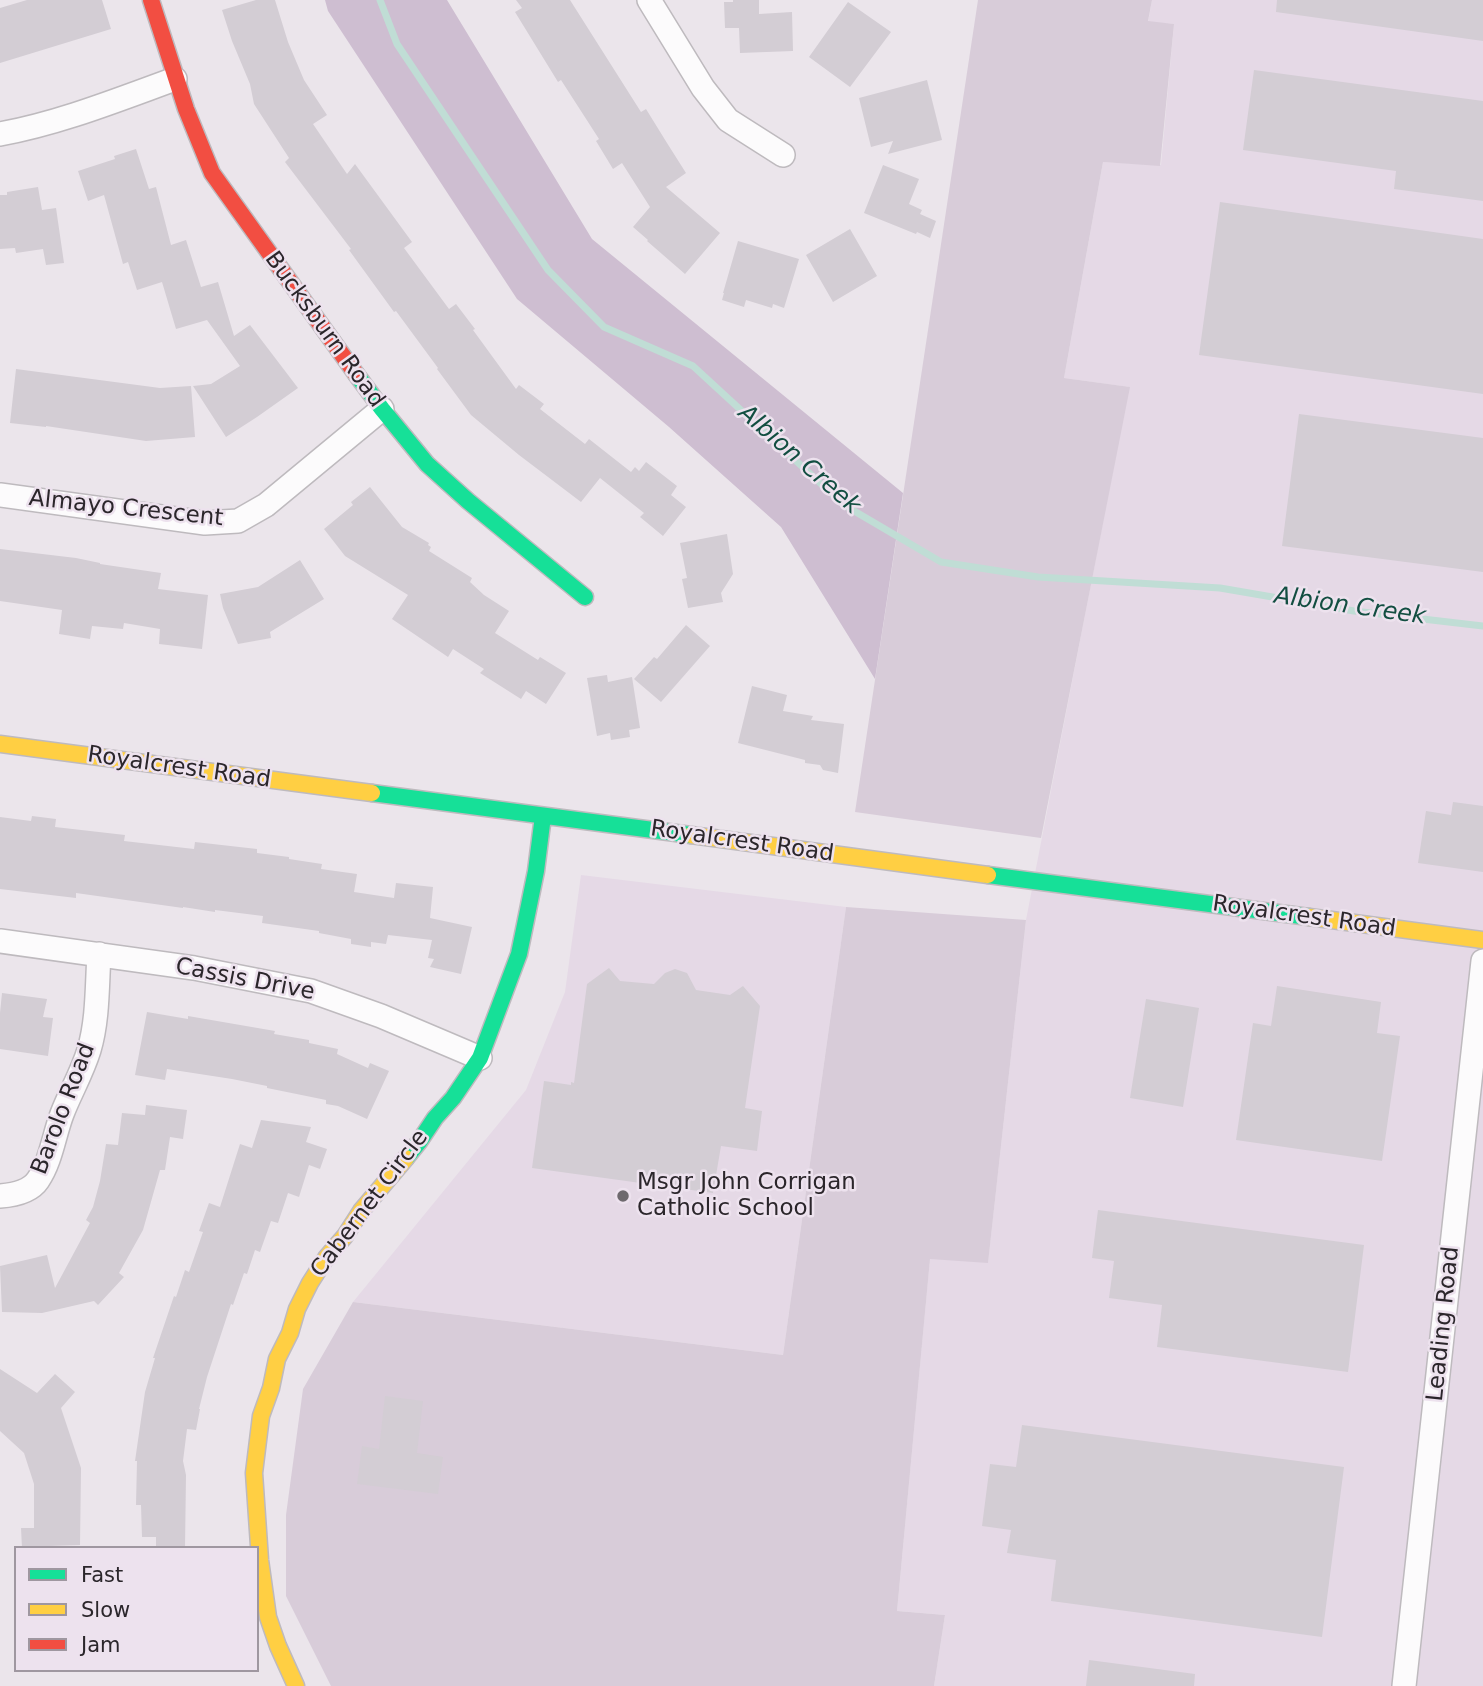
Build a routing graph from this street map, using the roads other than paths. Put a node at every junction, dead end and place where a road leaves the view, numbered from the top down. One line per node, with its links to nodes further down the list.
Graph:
1 (151, 0): 3 (street, Bucksburn Road)
2 (649, 0): 5 (street)
3 (175, 79): 4 (street); 6 (street, Bucksburn Road)
4 (0, 134)
5 (783, 155)
6 (382, 409): 7 (street, Almayo Crescent); 8 (street, Bucksburn Road)
7 (0, 495)
8 (585, 597)
9 (0, 744): 10 (street, Royalcrest Road)
10 (543, 816): 11 (street, Royalcrest Road); 15 (street, Cabernet Circle)
11 (1483, 940)
12 (0, 942): 13 (street, Cassis Drive)
13 (99, 954): 15 (street, Cassis Drive); 16 (street, Barolo Road)
14 (1483, 961): 20 (street, Leading Road)
15 (480, 1058): 17 (street, Cabernet Circle)
16 (0, 1196)
17 (259, 1546)
18 (259, 1547): 19 (street, Cabernet Circle)
19 (296, 1686)
20 (1404, 1686)

